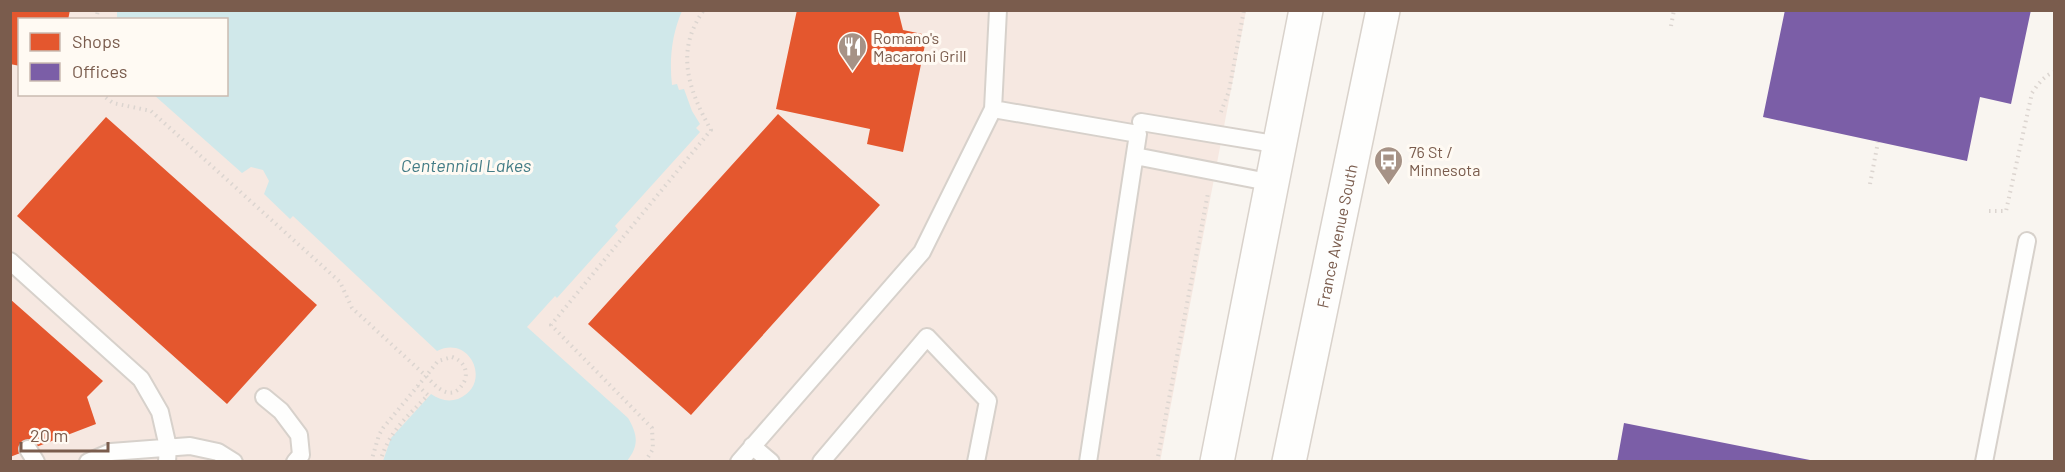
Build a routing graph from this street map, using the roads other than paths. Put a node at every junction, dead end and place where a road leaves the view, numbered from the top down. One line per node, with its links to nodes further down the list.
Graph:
1 (998, 10): 4 (lane)
2 (1306, 10): 6 (main road)
3 (1383, 10): 23 (main road, France Avenue South)
4 (993, 109): 7 (lane); 12 (lane)
5 (1141, 122): 6 (lane)
6 (1280, 145): 8 (main road)
7 (1135, 156): 8 (lane); 21 (lane)
8 (1273, 183): 22 (main road)
9 (2027, 241): 24 (lane)
10 (10, 261): 13 (lane)
11 (264, 397): 16 (lane)
12 (752, 446): 17 (lane); 18 (lane)
13 (168, 454): 14 (lane); 15 (lane)
14 (88, 462)
15 (234, 462)
16 (295, 462)
17 (739, 462)
18 (771, 462)
19 (821, 462): 20 (lane)
20 (976, 462)
21 (1088, 462)
22 (1217, 462)
23 (1289, 462)
24 (1984, 462)

